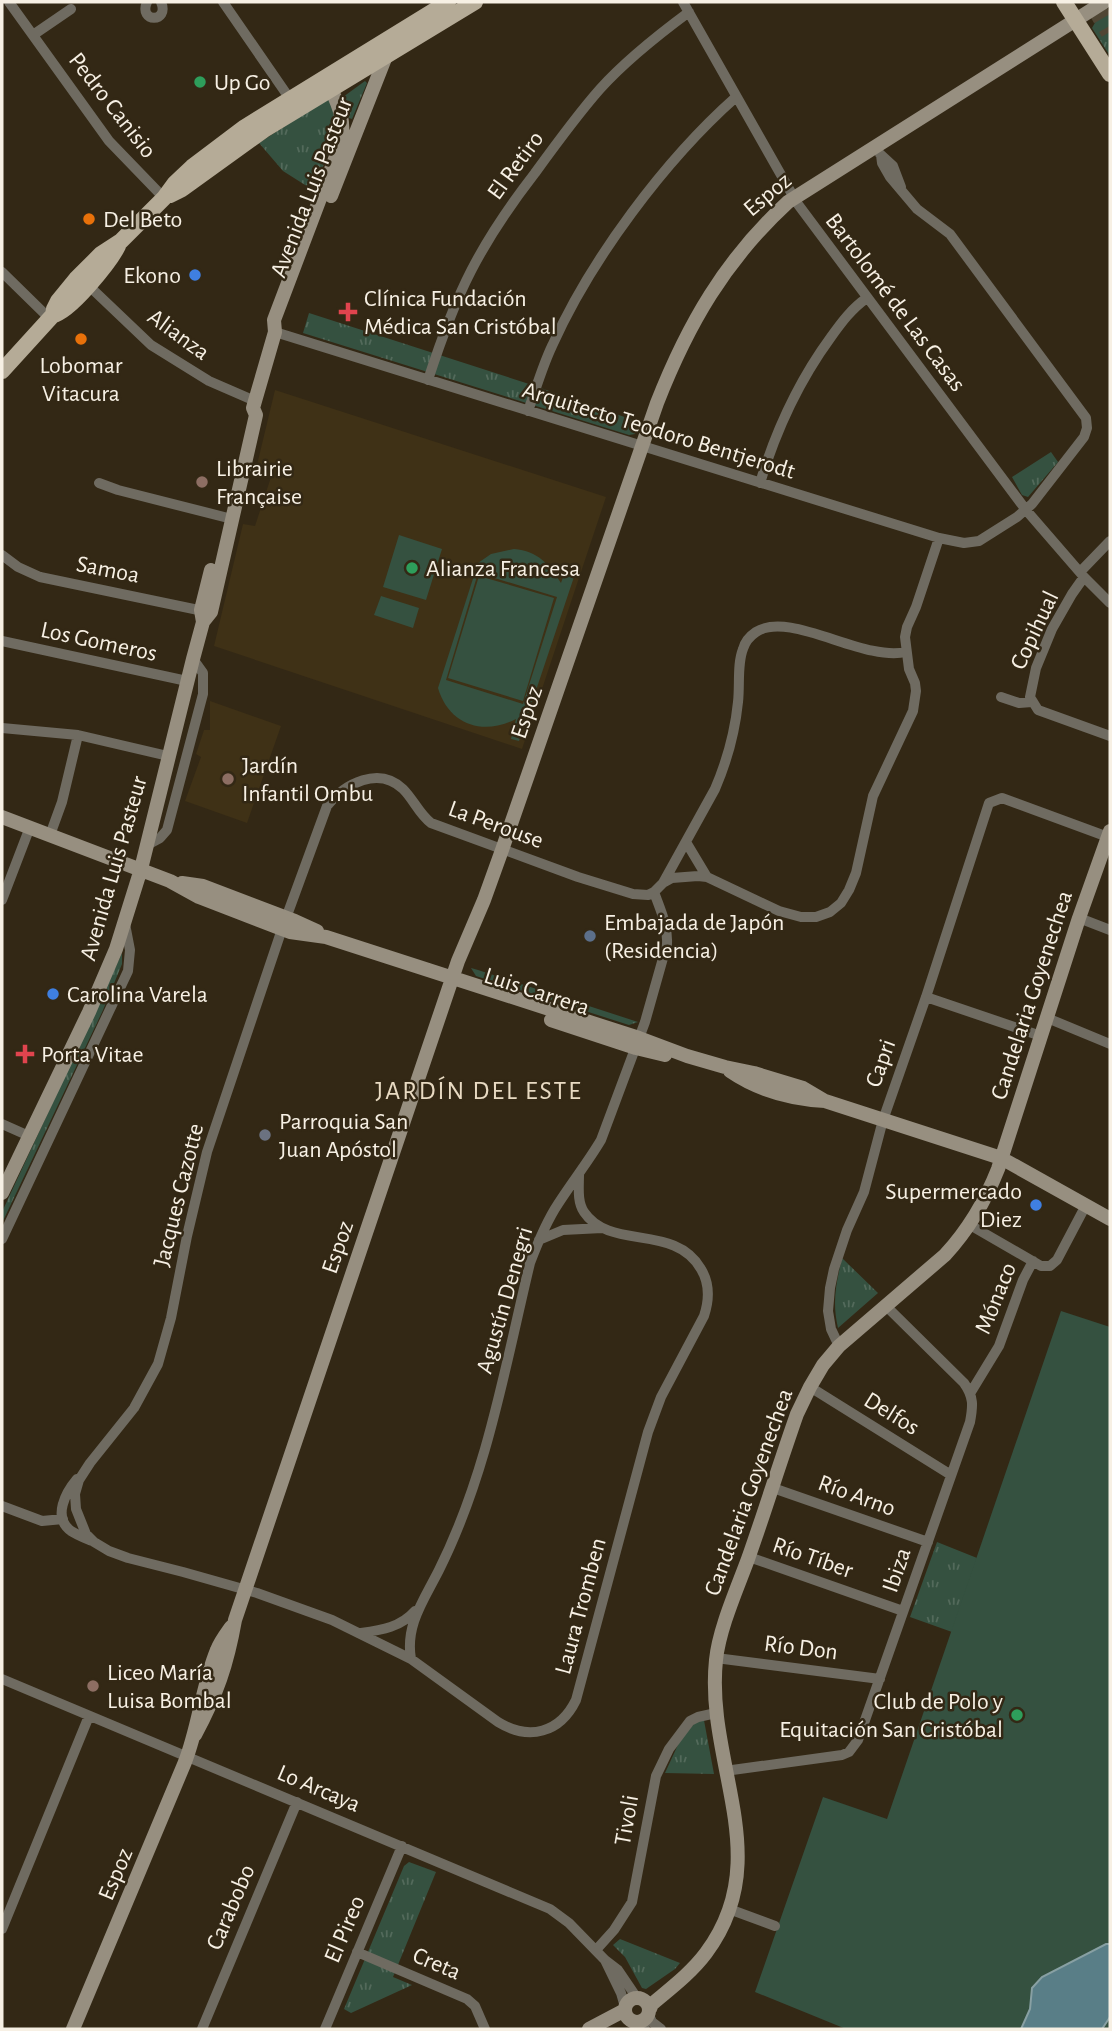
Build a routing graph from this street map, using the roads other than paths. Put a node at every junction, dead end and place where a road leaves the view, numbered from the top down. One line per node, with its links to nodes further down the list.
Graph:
1 (9, 2): 12 (street, Pedro Canisio)
2 (147, 2): 3 (street)
3 (161, 2)
4 (223, 2): 18 (street)
5 (449, 2): 14 (main road)
6 (475, 2): 13 (main road)
7 (1064, 2): 11 (main road)
8 (1104, 2): 11 (street, Espoz)
9 (686, 7): 17 (street, Bartolomé de Las Casas); 30 (street, El Retiro)
10 (71, 9): 12 (street)
11 (1075, 20): 15 (main road); 20 (street, Espoz)
12 (33, 35): 21 (street, Pedro Canisio)
13 (386, 56): 16 (main road); 28 (street, Avenida Luis Pasteur)
14 (344, 65): 16 (main road); 18 (main road)
15 (1110, 74)
16 (331, 89): 19 (main road); 28 (street, Avenida Luis Pasteur)
17 (736, 97): 22 (street, Bartolomé de Las Casas); 32 (street)
18 (289, 99): 19 (main road); 21 (main road)
19 (281, 120): 21 (main road)
20 (879, 150): 22 (street, Espoz); 36 (street, Arquitecto Teodoro Bentjerodt)
21 (164, 198): 23 (main road)
22 (794, 198): 26 (street, Bartolomé de Las Casas); 33 (street, Espoz)
23 (121, 241): 25 (main road); 27 (main road)
24 (2, 272): 27 (street)
25 (89, 285): 27 (main road); 31 (street, Alianza)
26 (867, 298): 35 (street); 36 (street, Bartolomé de Las Casas)
27 (52, 317): 29 (main road)
28 (275, 332): 30 (street, Arquitecto Teodoro Bentjerodt); 31 (street, Avenida Luis Pasteur)
29 (2, 371)
30 (428, 380): 32 (street, Arquitecto Teodoro Bentjerodt)
31 (254, 404): 37 (street, Avenida Luis Pasteur)
32 (528, 411): 33 (street, Arquitecto Teodoro Bentjerodt)
33 (642, 446): 35 (street, Arquitecto Teodoro Bentjerodt); 60 (street, Espoz)
34 (99, 483): 37 (street)
35 (761, 483): 38 (street, Arquitecto Teodoro Bentjerodt)
36 (1026, 510): 38 (street, Arquitecto Teodoro Bentjerodt); 41 (street, Bartolomé de Las Casas)
37 (228, 518): 43 (street, Avenida Luis Pasteur)
38 (939, 538): 45 (street)
39 (1110, 541): 41 (street, Copihual)
40 (2, 555): 43 (street, Samoa)
41 (1082, 575): 42 (street, Bartolomé de Las Casas); 49 (street, Copihual)
42 (1110, 603)
43 (205, 615): 46 (street, Avenida Luis Pasteur)
44 (2, 641): 47 (street, Los Gomeros)
45 (906, 652): 58 (street); 62 (street)
46 (192, 659): 47 (street, Avenida Luis Pasteur); 59 (street)
47 (187, 681): 53 (street, Avenida Luis Pasteur)
48 (1001, 697): 49 (street, Copihual)
49 (1032, 702): 52 (street, Copihual)
50 (2, 728): 51 (street)
51 (78, 735): 53 (street); 57 (street)
52 (1110, 736)
53 (168, 756): 59 (street, Avenida Luis Pasteur)
54 (2, 817): 55 (street, Luis Carrera)
55 (30, 827): 57 (street, Luis Carrera); 65 (street)
56 (1109, 834): 66 (street, Candelaria Goyenechea); 71 (street, Capri)
57 (50, 835): 61 (street, Luis Carrera)
58 (686, 842): 62 (street); 63 (street)
59 (147, 845): 61 (street, Avenida Luis Pasteur)
60 (502, 850): 64 (street, La Perouse); 68 (street, La Perouse); 70 (street, Espoz)
61 (141, 869): 67 (street, Avenida Luis Pasteur); 68 (street, Luis Carrera)
62 (707, 877): 63 (street)
63 (663, 883): 64 (street)
64 (654, 892): 74 (street, Agustín Denegri)
65 (2, 900)
66 (1079, 918): 69 (street); 72 (street, Candelaria Goyenechea)
67 (125, 922): 78 (street, Avenida Luis Pasteur); 86 (street)
68 (284, 923): 70 (street, Luis Carrera); 93 (street, Jacques Cazotte)
69 (1110, 930)
70 (456, 984): 74 (street, Luis Carrera); 101 (street, Espoz)
71 (926, 997): 73 (street); 76 (street, Capri)
72 (1047, 1018): 73 (street, Candelaria Goyenechea); 75 (street)
73 (1041, 1036): 79 (street, Candelaria Goyenechea)
74 (638, 1043): 76 (street, Luis Carrera); 80 (street, Agustín Denegri)
75 (1110, 1044)
76 (883, 1120): 79 (street, Luis Carrera); 90 (street, Capri)
77 (2, 1124): 78 (street)
78 (29, 1136): 81 (street, Avenida Luis Pasteur)
79 (1001, 1158): 82 (street, Luis Carrera); 84 (street, Candelaria Goyenechea)
80 (579, 1175): 85 (street); 87 (street, Agustín Denegri)
81 (2, 1193)
82 (1086, 1205): 83 (street, Luis Carrera); 88 (street, Mónaco)
83 (1110, 1219)
84 (970, 1224): 88 (street); 89 (street, Candelaria Goyenechea)
85 (605, 1228): 87 (street, Laura Tromben); 106 (street, Laura Tromben)
86 (2, 1239)
87 (538, 1240): 102 (street, Agustín Denegri)
88 (1033, 1261): 92 (street, Mónaco)
89 (887, 1307): 90 (street, Candelaria Goyenechea); 92 (street)
90 (839, 1346): 91 (street, Candelaria Goyenechea)
91 (810, 1387): 94 (street, Delfos); 95 (street, Candelaria Goyenechea)
92 (971, 1392): 94 (street, Ibiza)
93 (90, 1463): 97 (street, Jacques Cazotte); 98 (street, Jacques Cazotte)
94 (951, 1475): 99 (street, Ibiza)
95 (773, 1488): 99 (street, Río Arno); 100 (street, Candelaria Goyenechea)
96 (2, 1506): 97 (street)
97 (63, 1519): 98 (street)
98 (94, 1542): 101 (street)
99 (928, 1542): 103 (street, Ibiza)
100 (749, 1556): 103 (street, Río Tíber); 105 (street, Candelaria Goyenechea)
101 (246, 1590): 104 (street, Laura Tromben); 111 (street, Espoz)
102 (419, 1606): 104 (street, Agustín Denegri); 106 (street, Agustín Denegri)
103 (903, 1611): 108 (street, Ibiza)
104 (359, 1633): 106 (street, Laura Tromben)
105 (716, 1657): 108 (street, Río Don); 109 (street, Candelaria Goyenechea)
106 (411, 1659)
107 (2, 1679): 110 (street, Lo Arcaya)
108 (880, 1679): 112 (street, Ibiza)
109 (716, 1713): 112 (street, Candelaria Goyenechea); 118 (street, Tivoli)
110 (89, 1716): 111 (street, Lo Arcaya); 117 (street)
111 (188, 1756): 113 (street, Lo Arcaya); 121 (street, Espoz)
112 (725, 1770): 115 (street, Candelaria Goyenechea)
113 (297, 1802): 114 (street, Lo Arcaya); 122 (street, Carabobo)
114 (402, 1846): 118 (street, Lo Arcaya); 119 (street, El Pireo)
115 (729, 1909): 116 (street); 120 (street, Candelaria Goyenechea)
116 (775, 1926)
117 (2, 1929)
118 (596, 1950): 120 (street, Lo Arcaya)
119 (357, 1952): 123 (street, El Pireo); 124 (street, Creta)
120 (638, 2012): 125 (street); 126 (street); 127 (street, Lo Arcaya)
121 (73, 2029)
122 (202, 2029)
123 (325, 2029)
124 (485, 2029)
125 (589, 2029)
126 (599, 2029)
127 (660, 2029)

